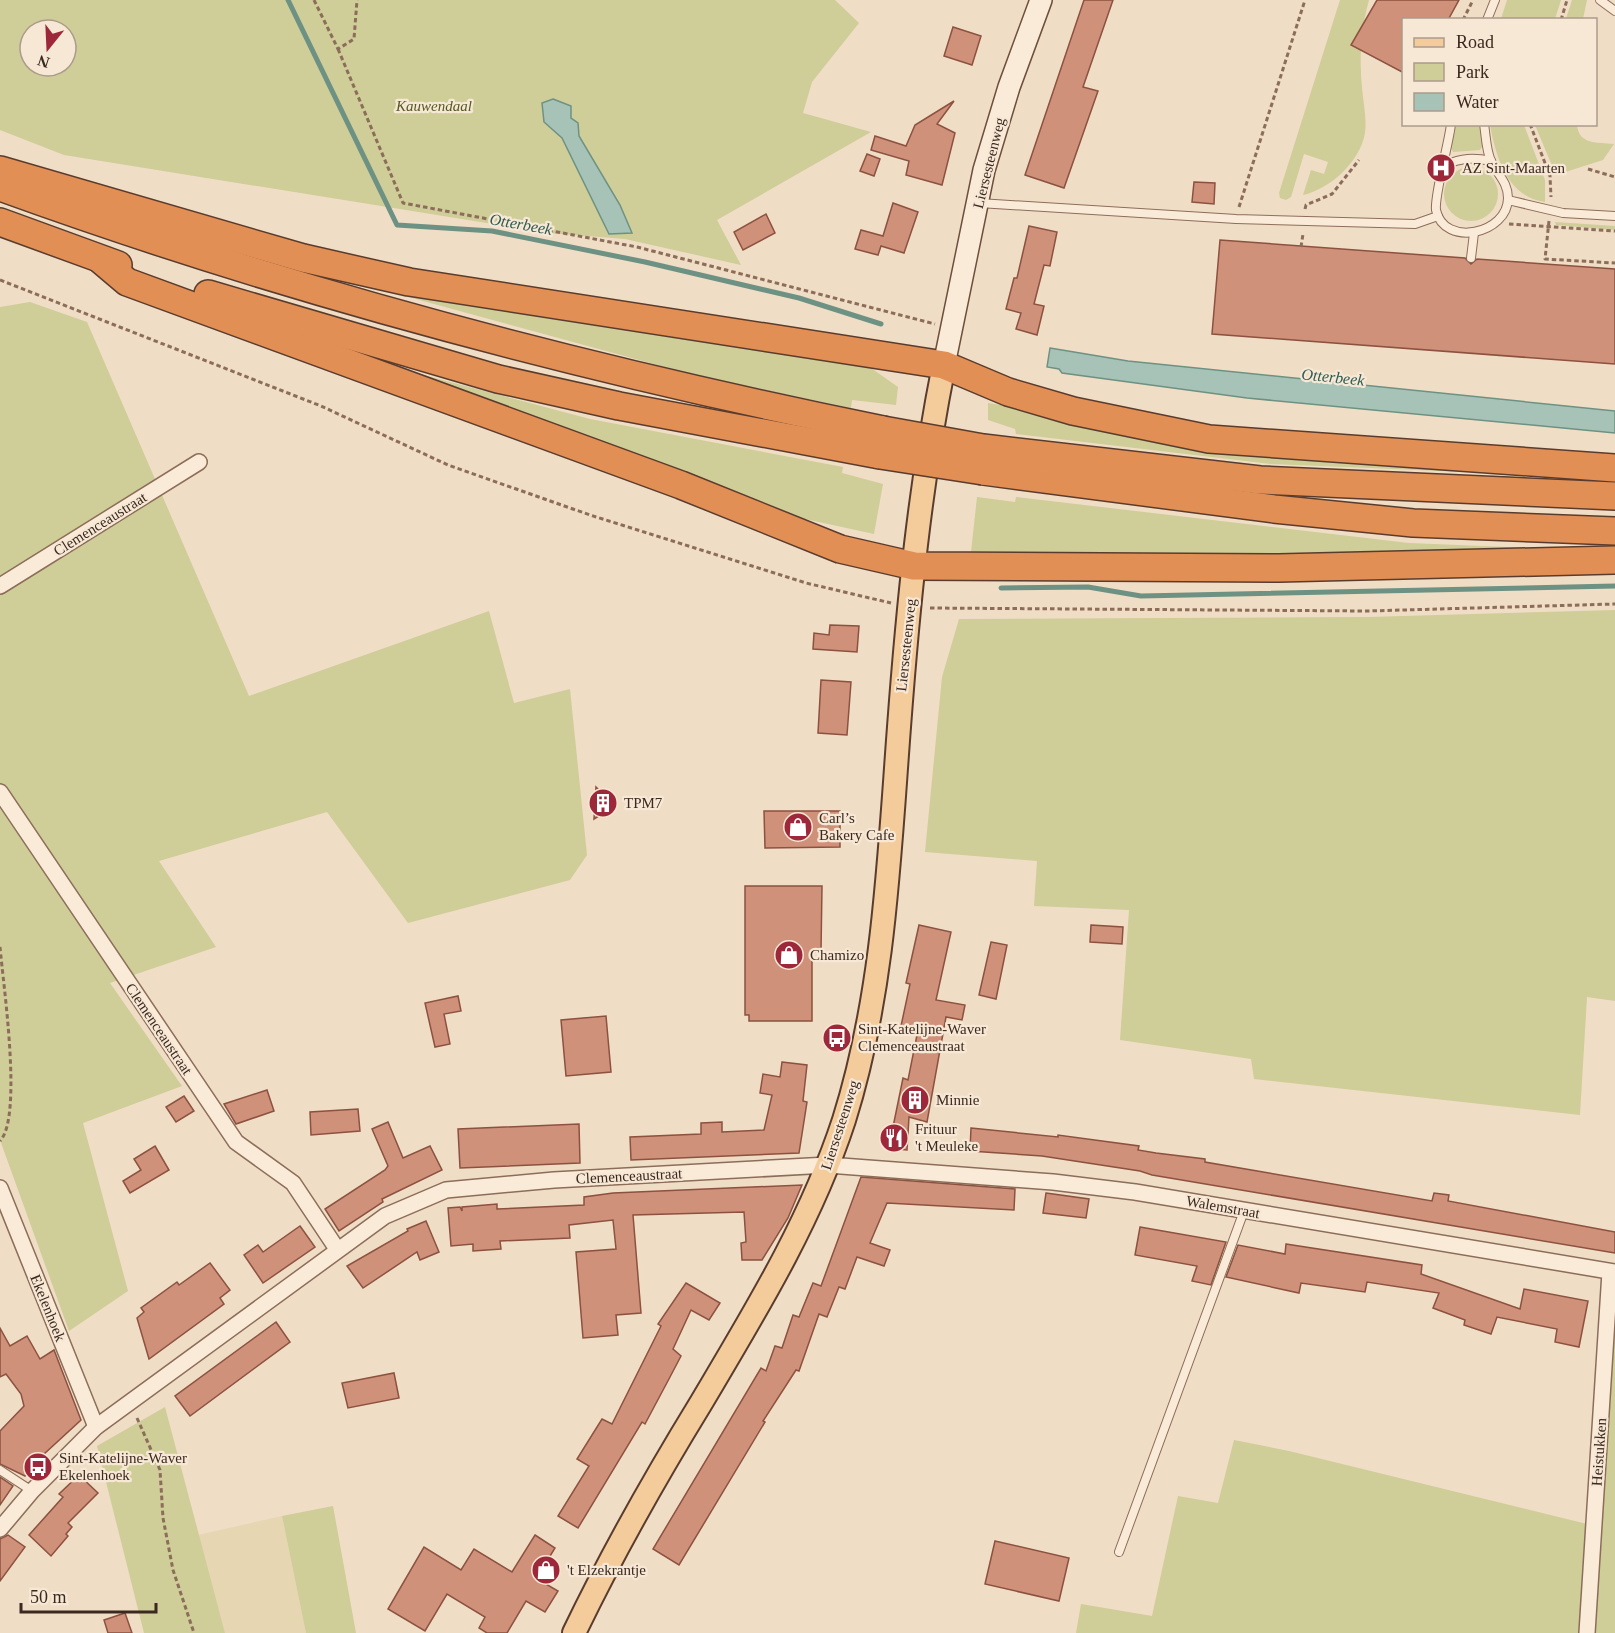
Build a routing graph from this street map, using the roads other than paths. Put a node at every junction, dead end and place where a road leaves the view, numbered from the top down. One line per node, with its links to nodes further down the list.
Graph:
1 (1041, 0): 13 (main road, Liersesteenweg)
2 (1495, 0): 5 (lane)
3 (1600, 0): 4 (lane)
4 (1615, 11)
5 (1488, 18)
6 (1451, 126): 9 (lane)
7 (1484, 126): 8 (lane)
8 (1491, 161): 9 (lane); 12 (lane)
9 (1445, 165): 14 (lane)
10 (0, 170): 20 (highway)
11 (0, 187): 21 (highway)
12 (1508, 200): 15 (lane); 17 (lane)
13 (978, 203): 14 (lane); 20 (main road, Liersesteenweg)
14 (1438, 216): 17 (lane)
15 (1615, 216)
16 (0, 222): 19 (highway)
17 (1474, 233): 18 (lane)
18 (1471, 258)
19 (101, 260): 21 (highway); 28 (highway)
20 (944, 365): 24 (highway); 28 (main road, Liersesteenweg)
21 (882, 442): 22 (highway, bridge)
22 (983, 459): 25 (highway); 26 (highway)
23 (199, 462): 29 (street, Clemenceaustraat)
24 (1615, 468)
25 (1615, 496)
26 (1615, 531)
27 (1615, 560): 28 (highway)
28 (914, 566): 31 (main road, Liersesteenweg)
29 (0, 586)
30 (0, 792): 34 (street, Clemenceaustraat)
31 (828, 1165): 33 (street, Walemstraat); 34 (street, Clemenceaustraat); 41 (main road, Liersesteenweg)
32 (0, 1188): 36 (street, Ekelenhoek)
33 (1244, 1211): 35 (street, Walemstraat); 40 (lane)
34 (338, 1249): 36 (street, Clemenceaustraat)
35 (1613, 1272): 42 (street, Heistukken)
36 (96, 1427): 38 (street, Clemenceaustraat)
37 (0, 1470): 38 (lane)
38 (32, 1491): 39 (street, Clemenceaustraat)
39 (0, 1529)
40 (1119, 1552)
41 (574, 1633)
42 (1587, 1633)

